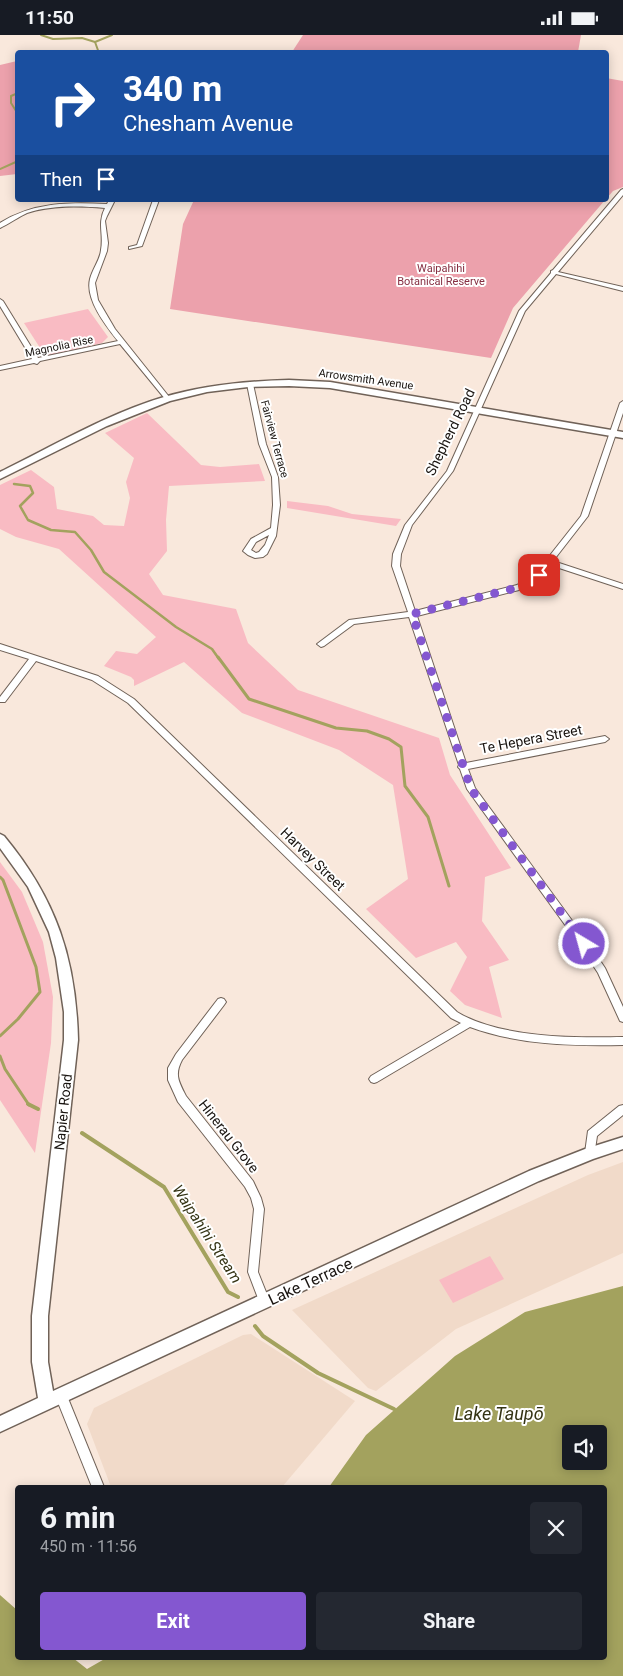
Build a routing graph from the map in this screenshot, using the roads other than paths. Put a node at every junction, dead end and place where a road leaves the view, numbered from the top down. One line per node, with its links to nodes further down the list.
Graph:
1 (623, 191): 8 (street, Shepherd Road)
2 (155, 202): 5 (street)
3 (110, 203): 4 (street); 11 (street)
4 (0, 226)
5 (139, 247): 6 (street); 7 (street)
6 (131, 248)
7 (147, 248)
8 (553, 272): 9 (street); 17 (street, Shepherd Road)
9 (623, 289)
10 (0, 301): 12 (street)
11 (123, 342): 12 (street, Magnolia Rise); 15 (street)
12 (37, 362): 13 (street, Magnolia Rise)
13 (0, 368)
14 (250, 384): 15 (main road, Arrowsmith Avenue); 17 (main road, Arrowsmith Avenue); 21 (street, Fairview Terrace)
15 (168, 399): 20 (main road, Arrowsmith Avenue)
16 (623, 403): 18 (street)
17 (477, 409): 18 (main road, Arrowsmith Avenue); 24 (street, Shepherd Road)
18 (612, 433): 19 (main road, Arrowsmith Avenue); 22 (street)
19 (623, 435)
20 (0, 476)
21 (273, 530)
22 (549, 563): 23 (street); 24 (street)
23 (623, 587)
24 (412, 614): 25 (street); 30 (street, Shepherd Road)
25 (321, 644)
26 (0, 647): 27 (street, Harvey Street)
27 (34, 658): 28 (street); 34 (street, Harvey Street)
28 (2, 700)
29 (605, 739): 30 (street, Te Hepera Street)
30 (462, 767): 33 (street, Shepherd Road)
31 (0, 839): 41 (main road, Napier Road)
32 (221, 1002): 40 (street, Hinerau Grove)
33 (623, 1018)
34 (468, 1024): 35 (street, Harvey Street); 36 (street)
35 (623, 1041)
36 (374, 1079)
37 (623, 1109): 39 (street)
38 (623, 1143): 39 (main road, Lake Terrace)
39 (590, 1153): 40 (main road, Lake Terrace)
40 (265, 1302): 41 (main road, Lake Terrace)
41 (54, 1398): 42 (main road, Lake Terrace); 43 (street)
42 (0, 1424)
43 (97, 1485)

